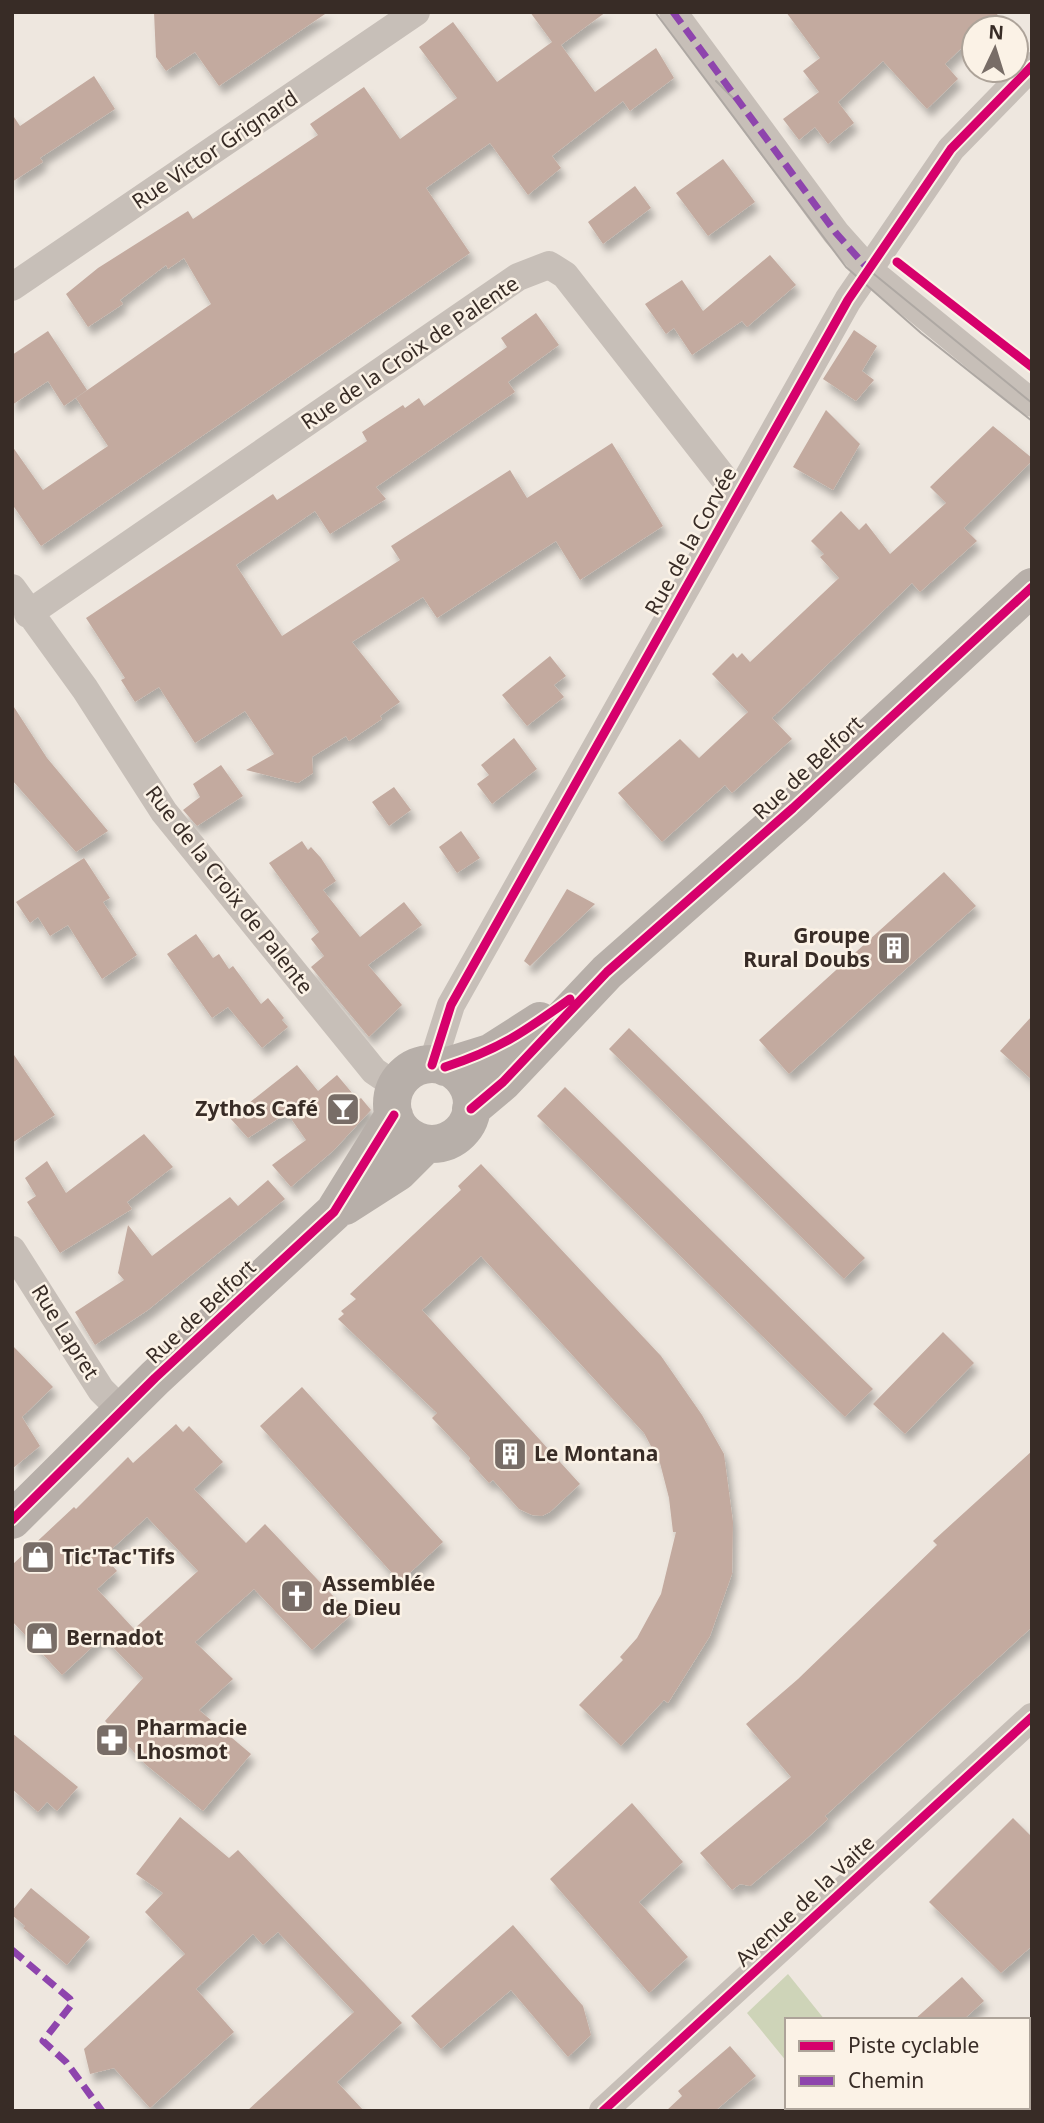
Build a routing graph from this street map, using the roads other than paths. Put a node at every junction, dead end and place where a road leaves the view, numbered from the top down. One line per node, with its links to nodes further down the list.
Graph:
1 (416, 12): 5 (street, Rue Victor Grignard)
2 (673, 12): 4 (street)
3 (1032, 66): 4 (street, Rue de la Corvée)
4 (869, 270): 6 (street); 7 (street, Rue de la Corvée)
5 (12, 287)
6 (1032, 403)
7 (737, 495): 10 (street, Rue de la Croix de Palente); 12 (street, Rue de la Corvée)
8 (1032, 587): 11 (main road, Rue de Belfort)
9 (12, 588): 10 (street, Rue de la Croix de Palente)
10 (28, 614): 13 (street, Rue de la Croix de Palente)
11 (607, 972): 12 (main road, Rue de Belfort); 14 (main road, Rue de Belfort)
12 (438, 1066): 13 (main road); 14 (main road)
13 (395, 1101): 15 (main road); 16 (main road, Rue de Belfort)
14 (471, 1109): 15 (main road)
15 (426, 1144): 16 (main road)
16 (334, 1212): 18 (main road, Rue de Belfort)
17 (12, 1250): 18 (street, Rue Lapret)
18 (122, 1411): 19 (main road, Rue de Belfort)
19 (12, 1520)
20 (1032, 1717): 21 (street, Avenue de la Vaite)
21 (603, 2111)

